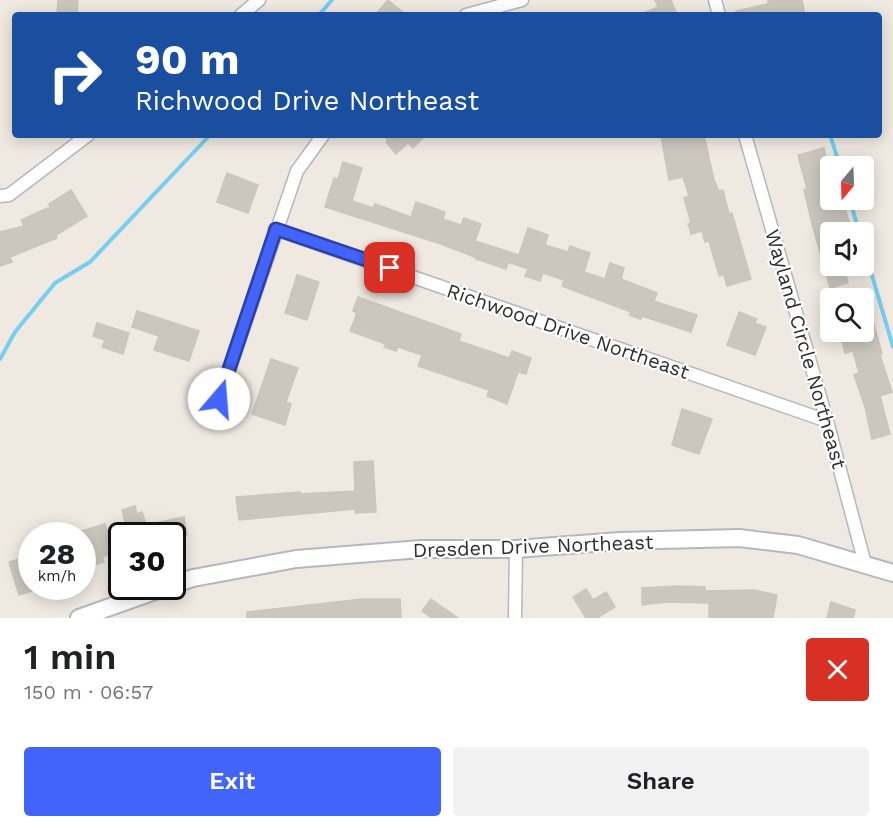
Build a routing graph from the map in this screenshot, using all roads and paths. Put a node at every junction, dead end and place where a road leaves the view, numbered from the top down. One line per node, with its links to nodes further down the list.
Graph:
1 (259, 0): 3 (street)
2 (522, 0): 4 (street)
3 (245, 12)
4 (477, 12)
5 (83, 138): 8 (street)
6 (321, 138): 9 (street)
7 (746, 138): 11 (street, Wayland Circle Northeast)
8 (0, 196)
9 (276, 229): 10 (street); 11 (street, Richwood Drive Northeast)
10 (219, 399)
11 (827, 421): 13 (street, Wayland Circle Northeast)
12 (516, 549): 13 (street, Dresden Drive Northeast); 15 (street, Dresden Drive Northeast); 18 (street)
13 (865, 564): 14 (street, Dresden Drive Northeast)
14 (893, 573)
15 (186, 581)
16 (131, 600): 17 (street, Dresden Drive Northeast)
17 (80, 618)
18 (515, 618)

